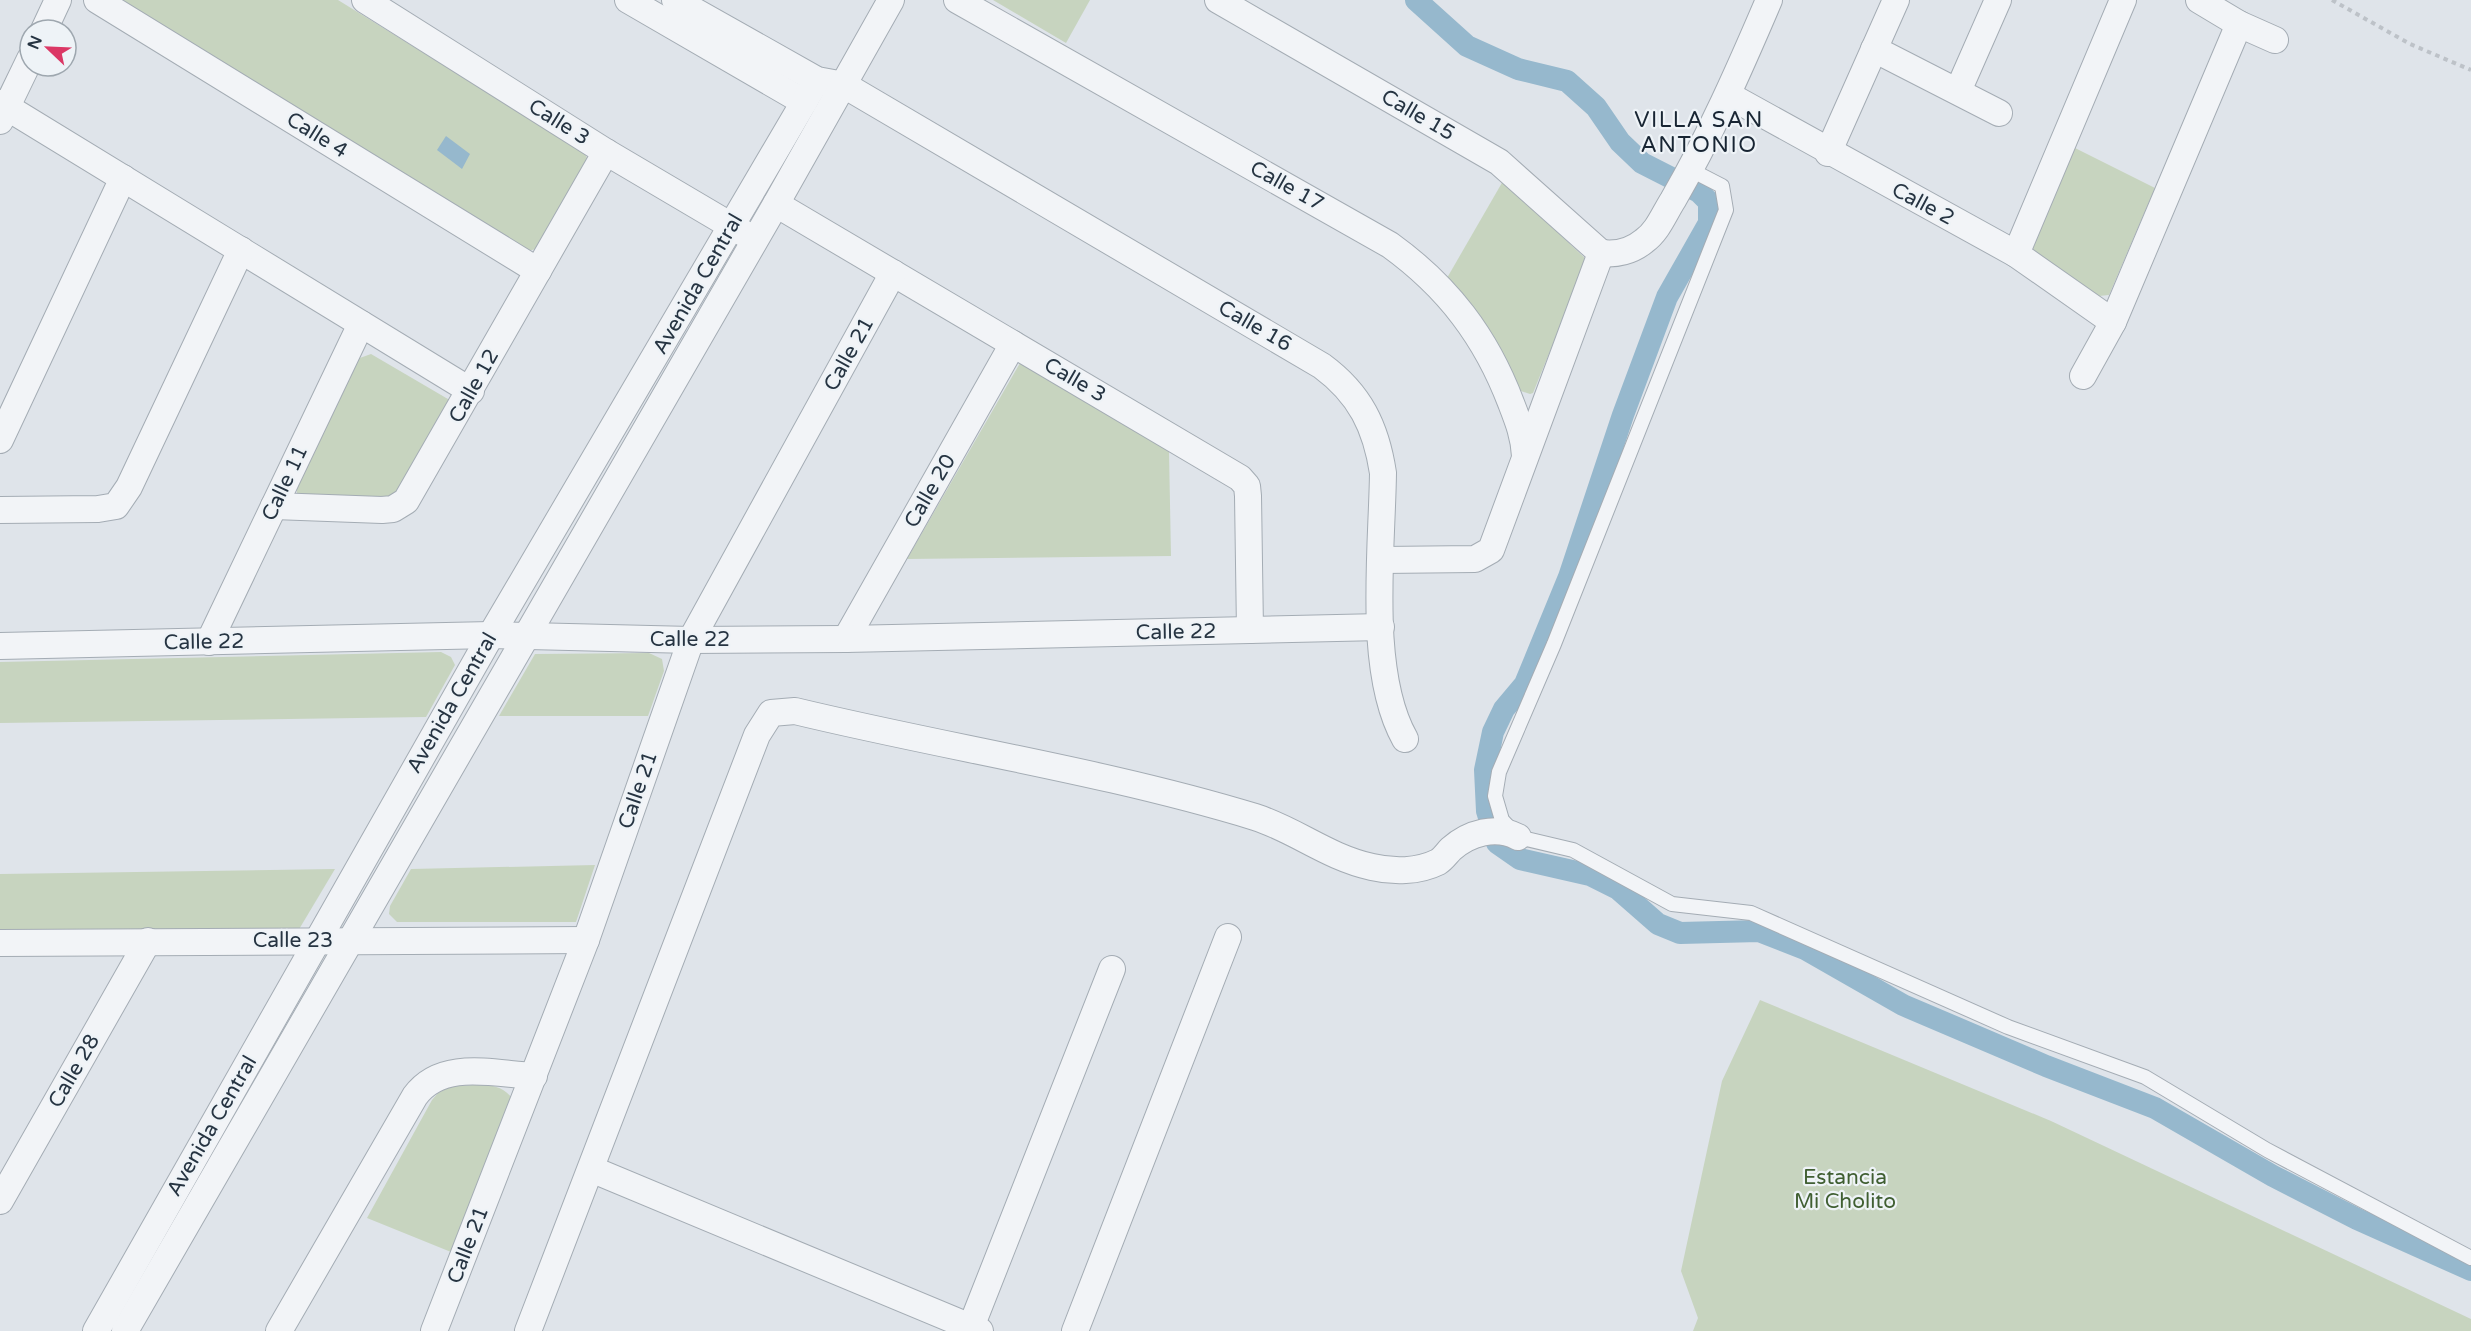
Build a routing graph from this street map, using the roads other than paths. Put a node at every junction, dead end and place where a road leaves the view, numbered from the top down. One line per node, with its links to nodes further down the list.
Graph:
1 (58, 0): 14 (street)
2 (97, 0): 35 (street, Calle 4)
3 (365, 0): 25 (street, Calle 3)
4 (628, 0): 20 (street)
5 (675, 0): 20 (street)
6 (891, 0): 19 (street)
7 (957, 0): 43 (street, Calle 17)
8 (1218, 0): 33 (street, Calle 15)
9 (1769, 0): 22 (street)
10 (1896, 0): 17 (street)
11 (1998, 0): 21 (street)
12 (2123, 0): 34 (street)
13 (2199, 0): 15 (street)
14 (50, 18)
15 (2239, 24): 16 (street); 37 (street)
16 (2275, 40)
17 (1874, 50): 21 (street); 26 (street)
18 (20, 78): 23 (street)
19 (844, 86): 20 (street, Calle 16); 29 (street, Avenida Central); 46 (street, Calle 16)
20 (810, 91): 30 (street, Avenida Central)
21 (1958, 91): 24 (street)
22 (1728, 95): 26 (street, Calle 2); 27 (street)
23 (2, 111): 28 (street)
24 (1999, 113)
25 (606, 152): 30 (street, Calle 3); 35 (street, Calle 12)
26 (1828, 153): 34 (street, Calle 2)
27 (1685, 177): 33 (street); 56 (lane)
28 (123, 178): 32 (street); 42 (street)
29 (776, 204): 31 (street, Avenida Central); 36 (street, Calle 3)
30 (732, 226): 31 (street, Calle 3); 49 (street, Avenida Central)
31 (756, 240): 50 (street, Avenida Central)
32 (241, 250): 38 (street); 45 (street)
33 (1601, 253): 43 (street)
34 (2016, 254): 37 (street, Calle 2)
35 (538, 271): 41 (street, Calle 12)
36 (893, 273): 39 (street, Calle 3); 52 (street, Calle 21)
37 (2113, 322): 40 (street)
38 (361, 324): 41 (street); 44 (street, Calle 11)
39 (1013, 344): 48 (street, Calle 3); 51 (street, Calle 20)
40 (2083, 376)
41 (471, 391): 44 (street, Calle 12)
42 (0, 440)
43 (1526, 457): 46 (street)
44 (274, 506): 53 (street, Calle 11)
45 (0, 510)
46 (1382, 560): 47 (street, Calle 16)
47 (1381, 627): 48 (street, Calle 22); 55 (street, Calle 16)
48 (1250, 630): 51 (street, Calle 22)
49 (491, 635): 50 (street, Calle 22); 53 (street, Calle 22); 58 (street, Avenida Central)
50 (526, 636): 52 (street, Calle 22); 59 (street, Avenida Central)
51 (846, 639): 52 (street, Calle 22)
52 (691, 640): 60 (street, Calle 21)
53 (209, 642): 54 (street, Calle 22)
54 (0, 646)
55 (1405, 739)
56 (1503, 833): 65 (street); 67 (lane)
57 (1228, 937): 74 (street)
58 (318, 940): 59 (street, Calle 23); 61 (street, Calle 23); 69 (street, Avenida Central)
59 (351, 940): 60 (street, Calle 23); 70 (street, Avenida Central)
60 (586, 940): 64 (street, Calle 21)
61 (148, 941): 62 (street, Calle 23); 66 (street, Calle 28)
62 (0, 943)
63 (1112, 969): 68 (street)
64 (534, 1076): 71 (street); 72 (street, Calle 21)
65 (591, 1169): 68 (street); 73 (street)
66 (0, 1201)
67 (2471, 1258)
68 (975, 1329)
69 (96, 1331)
70 (125, 1331)
71 (279, 1331)
72 (434, 1331)
73 (528, 1331)
74 (1074, 1331)

